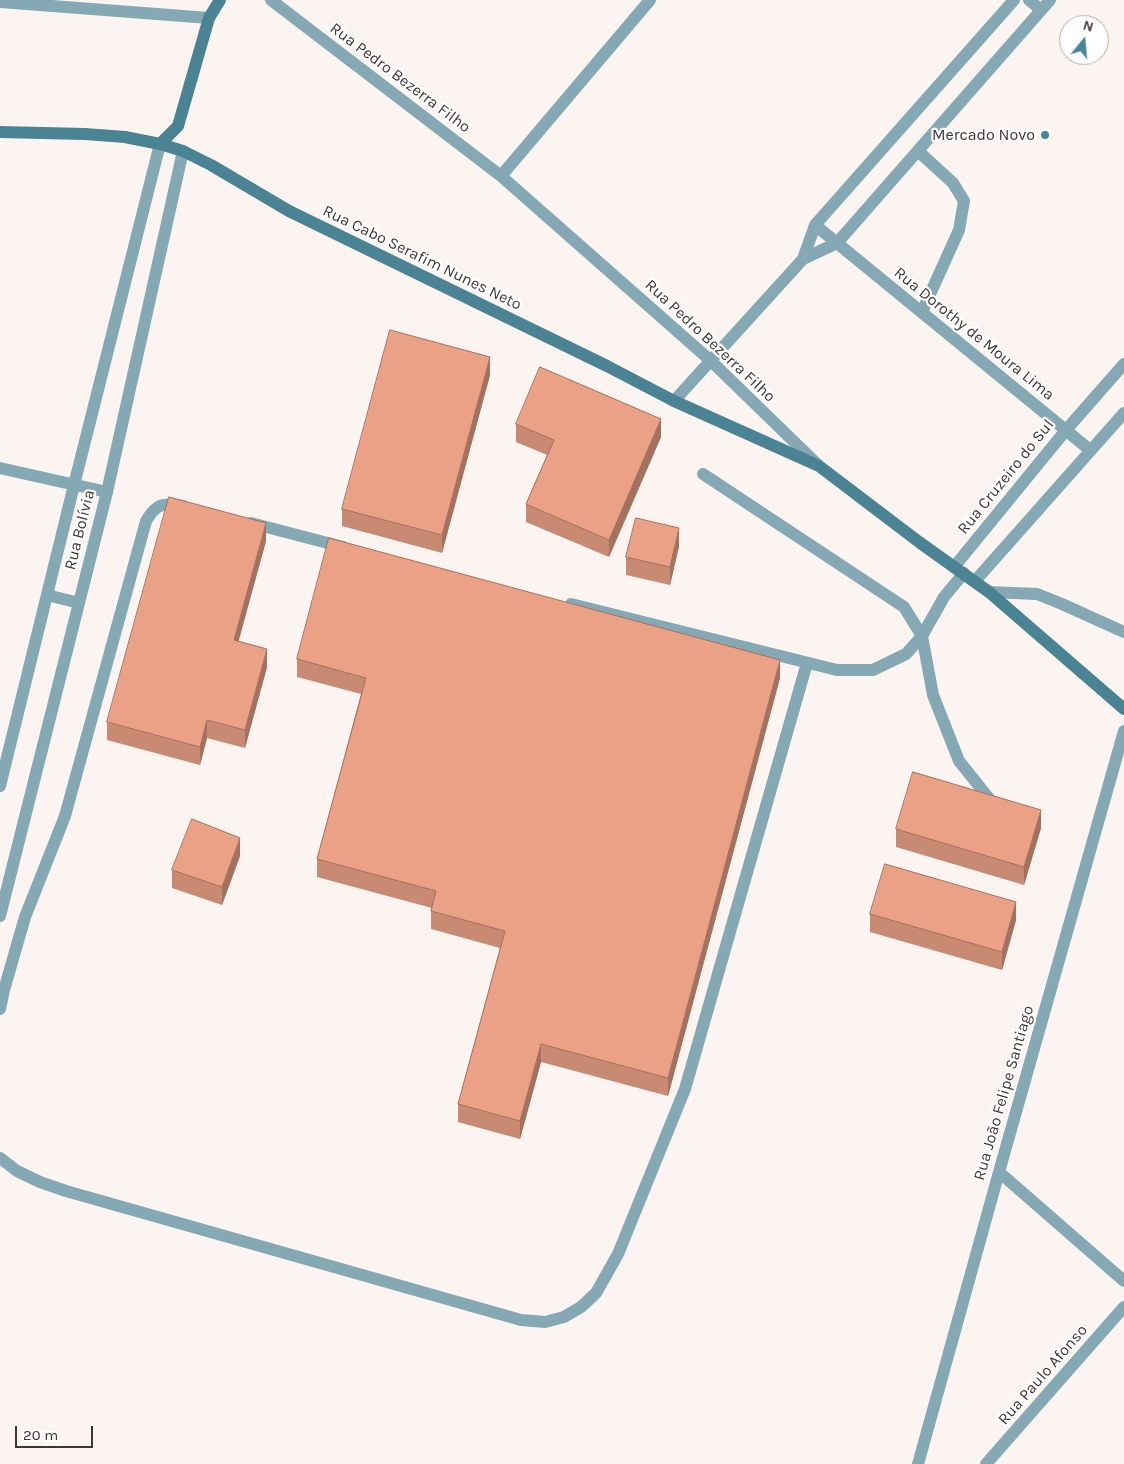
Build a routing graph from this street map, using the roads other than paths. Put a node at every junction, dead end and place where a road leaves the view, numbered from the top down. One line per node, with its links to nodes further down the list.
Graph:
1 (220, 0): 9 (main road)
2 (271, 0): 15 (street, Rua Pedro Bezerra Filho)
3 (650, 0): 15 (street)
4 (1014, 0): 16 (street)
5 (1029, 0): 8 (street)
6 (1050, 0): 8 (street)
7 (0, 2): 9 (street)
8 (1041, 10): 14 (street)
9 (210, 18): 10 (main road)
10 (178, 126): 12 (main road); 13 (main road)
11 (0, 132): 12 (main road, Rua Cabo Serafim Nunes Neto)
12 (160, 144): 13 (main road, Rua Cabo Serafim Nunes Neto); 29 (street, Rua Bolívia)
13 (183, 150): 22 (main road, Rua Cabo Serafim Nunes Neto); 30 (street, Rua Bolívia)
14 (918, 151): 17 (street); 19 (street)
15 (501, 176): 20 (street, Rua Pedro Bezerra Filho)
16 (814, 225): 17 (street, Rua Dorothy de Moura Lima); 18 (street)
17 (837, 243): 18 (street); 19 (street, Rua Dorothy de Moura Lima)
18 (803, 259): 20 (street)
19 (922, 312): 24 (street, Rua Dorothy de Moura Lima)
20 (711, 361): 22 (street); 26 (street, Rua Pedro Bezerra Filho)
21 (1124, 364): 24 (street, Rua Cruzeiro do Sul)
22 (674, 401): 26 (main road, Rua Cabo Serafim Nunes Neto)
23 (1124, 413): 25 (street)
24 (1066, 430): 25 (street, Rua Dorothy de Moura Lima); 34 (street, Rua Cruzeiro do Sul)
25 (1090, 450): 35 (street)
26 (819, 466): 34 (main road, Rua Pedro Bezerra Filho)
27 (0, 468): 29 (street)
28 (703, 474): 41 (street)
29 (74, 484): 30 (street); 37 (street, Rua Bolívia)
30 (107, 492): 39 (street, Rua Bolívia)
31 (190, 508): 48 (street)
32 (238, 520): 33 (street)
33 (354, 549)
34 (959, 570): 35 (main road, Rua Pedro Bezerra Filho); 41 (street, Rua Cruzeiro do Sul)
35 (975, 581): 36 (main road, Rua Pedro Bezerra Filho)
36 (989, 592): 40 (street); 43 (main road, Rua Pedro Bezerra Filho)
37 (47, 595): 39 (street); 45 (street, Rua Bolívia)
38 (556, 600): 42 (street, Rua Cruzeiro do Sul)
39 (78, 603): 47 (street, Rua Bolívia)
40 (1124, 632)
41 (922, 636): 42 (street, Rua Cruzeiro do Sul); 46 (street)
42 (807, 663): 49 (street)
43 (1124, 709)
44 (1124, 731): 50 (street, Rua João Felipe Santiago)
45 (0, 786)
46 (1002, 813)
47 (0, 916)
48 (0, 1009)
49 (0, 1158)
50 (999, 1172): 51 (street); 53 (street, Rua João Felipe Santiago)
51 (1124, 1281)
52 (1124, 1307): 54 (street, Rua Paulo Afonso)
53 (918, 1464)
54 (986, 1464)

